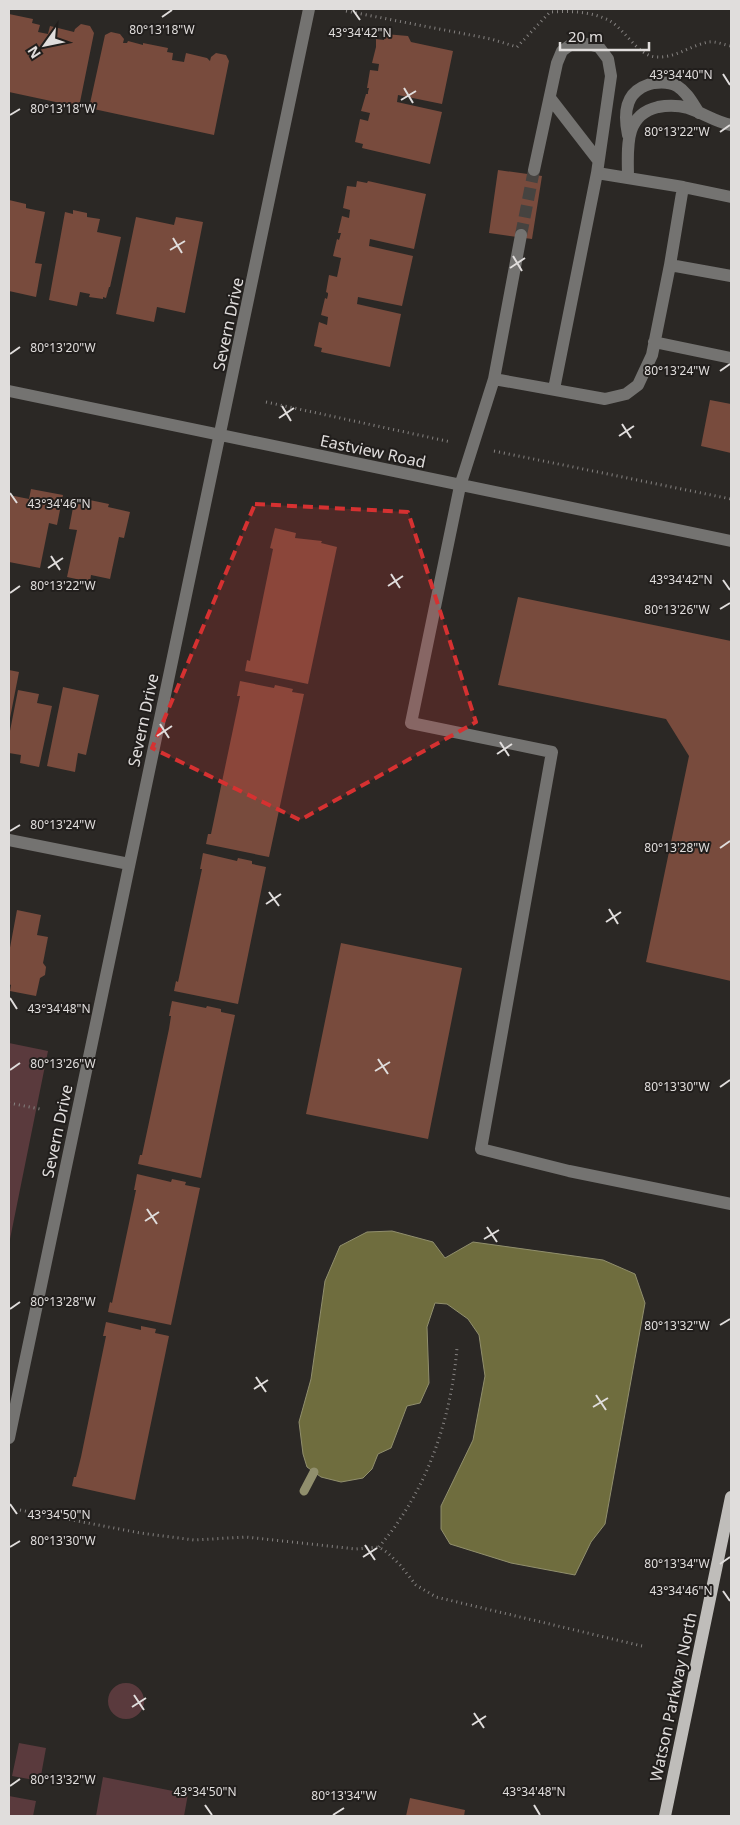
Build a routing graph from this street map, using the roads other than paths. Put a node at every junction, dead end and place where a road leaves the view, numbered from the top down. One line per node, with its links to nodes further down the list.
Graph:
1 (309, 9): 19 (street, Severn Drive)
2 (550, 98): 6 (street); 6 (street); 7 (street)
3 (699, 113): 4 (street); 5 (street); 5 (street)
4 (731, 125)
5 (629, 140): 8 (street)
6 (598, 167): 8 (street); 17 (street)
7 (534, 170)
8 (628, 178): 9 (street)
9 (683, 187): 10 (street); 12 (street)
10 (731, 197)
11 (521, 235): 16 (street)
12 (670, 265): 13 (street); 14 (street)
13 (731, 276)
14 (654, 342): 15 (street); 17 (street)
15 (731, 358)
16 (494, 379): 17 (street); 20 (street)
17 (554, 389)
18 (9, 391): 19 (street, Eastview Road)
19 (220, 436): 20 (street, Eastview Road); 23 (street, Severn Drive)
20 (460, 486): 21 (street, Eastview Road); 24 (street)
21 (731, 541)
22 (9, 840): 23 (street)
23 (129, 864): 25 (street, Severn Drive)
24 (731, 1204)
25 (9, 1438)
26 (731, 1497): 27 (main road, Watson Parkway North)
27 (664, 1816)

